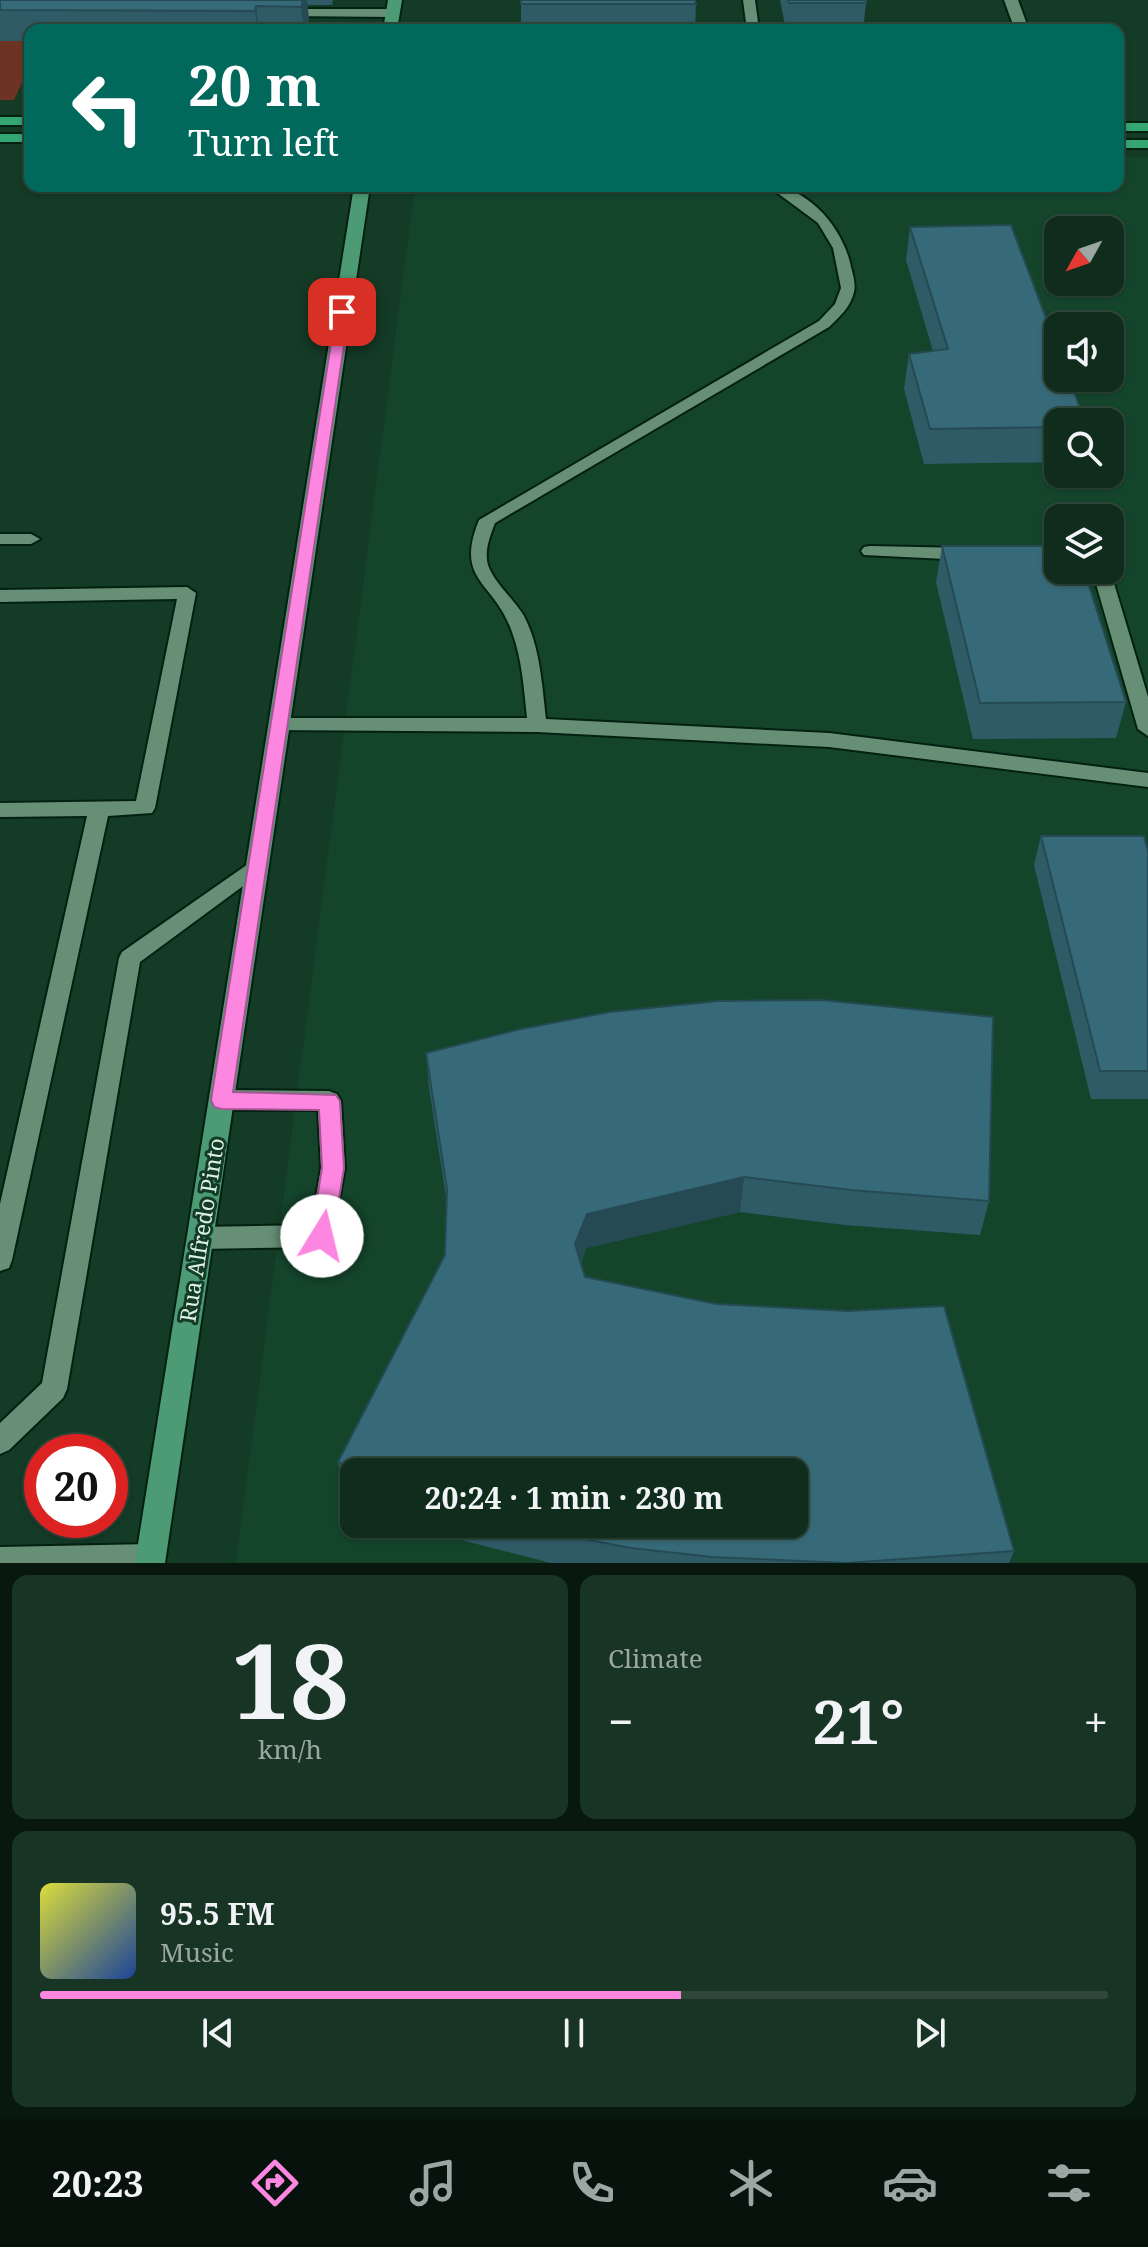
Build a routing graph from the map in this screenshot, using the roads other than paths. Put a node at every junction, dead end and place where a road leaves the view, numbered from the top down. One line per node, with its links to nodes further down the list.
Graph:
1 (749, 0): 5 (lane)
2 (1011, 0): 6 (street)
3 (394, 6): 4 (lane)
4 (266, 12)
5 (752, 24)
6 (1020, 24)
7 (0, 121): 8 (main road)
8 (24, 121)
9 (1124, 127): 10 (main road)
10 (1148, 127)
11 (0, 138): 12 (main road)
12 (24, 138)
13 (1124, 144): 14 (main road)
14 (1148, 144)
15 (361, 192): 23 (main road, Rua Alfredo Pinto)
16 (783, 192): 24 (lane)
17 (0, 539): 18 (lane)
18 (31, 539)
19 (870, 551): 20 (lane)
20 (980, 554)
21 (1105, 584): 25 (lane)
22 (0, 596): 27 (lane)
23 (279, 725): 24 (lane); 29 (main road, Rua Alfredo Pinto)
24 (537, 725): 26 (lane)
25 (1148, 729)
26 (1148, 780)
27 (99, 809): 28 (lane); 32 (lane)
28 (0, 810)
29 (258, 865): 30 (main road, Rua Alfredo Pinto); 33 (lane)
30 (222, 1100): 31 (main road, Rua Alfredo Pinto); 31 (lane)
31 (200, 1238): 35 (main road, Rua Alfredo Pinto)
32 (0, 1260)
33 (0, 1441)
34 (0, 1562): 35 (street)
35 (154, 1562)

